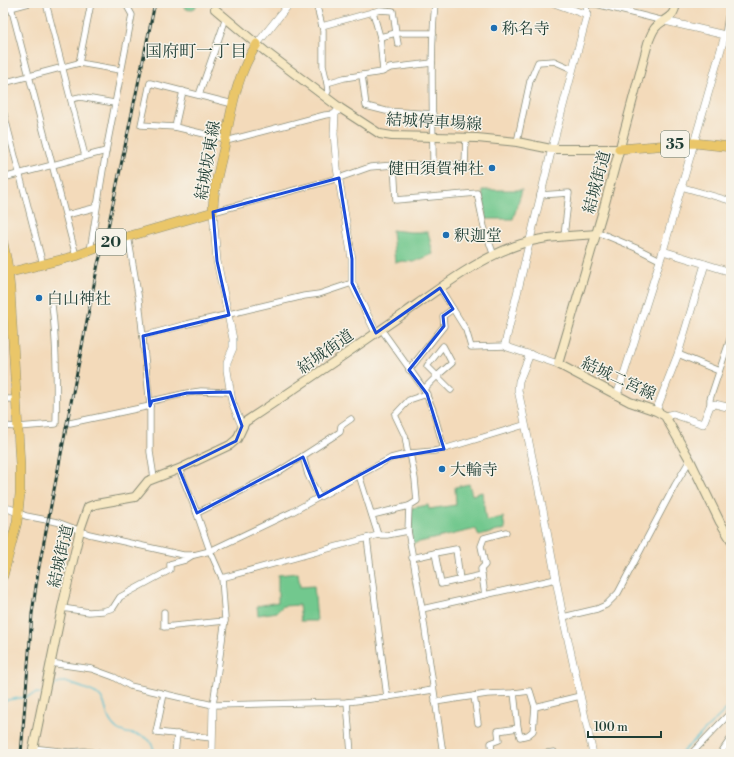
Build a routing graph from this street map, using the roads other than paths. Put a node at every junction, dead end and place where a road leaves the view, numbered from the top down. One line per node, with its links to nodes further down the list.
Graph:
1 (29, 3): 9 (street)
2 (46, 3): 27 (street)
3 (91, 3): 25 (street)
4 (290, 3): 23 (street)
5 (316, 3): 18 (street)
6 (436, 3): 20 (street)
7 (554, 3): 15 (street)
8 (676, 3): 17 (main road, 結城街道)
9 (11, 5): 13 (street); 32 (street)
10 (127, 6): 29 (street)
11 (731, 7): 21 (street)
12 (215, 9): 16 (main road, 結城停車場線)
13 (3, 10)
14 (373, 12): 18 (street); 19 (street); 22 (street)
15 (587, 15): 17 (street); 28 (street)
16 (226, 18): 23 (main road, 結城停車場線); 36 (street)
17 (664, 21): 21 (street); 52 (main road, 結城街道)
18 (322, 26): 34 (street)
19 (396, 33): 20 (street); 22 (street); 24 (street)
20 (433, 33): 26 (street)
21 (725, 36): 49 (street)
22 (380, 37): 30 (street)
23 (257, 44): 37 (main road, 結城停車場線); 40 (main road, 結城坂東線)
24 (398, 44)
25 (79, 63): 27 (street); 29 (street)
26 (432, 63): 30 (street); 43 (street)
27 (63, 67): 32 (street); 38 (street)
28 (572, 69): 48 (street); 51 (street)
29 (120, 70): 39 (street)
30 (383, 71): 31 (street)
31 (362, 75): 34 (street); 43 (street)
32 (30, 76): 33 (street); 55 (street)
33 (3, 83)
34 (327, 83): 37 (street)
35 (183, 91): 36 (street); 44 (street); 44 (street)
36 (199, 95): 40 (street)
37 (326, 97): 42 (main road, 結城停車場線)
38 (71, 99): 39 (street); 54 (street)
39 (114, 103): 53 (street)
40 (233, 104): 47 (main road, 結城坂東線)
41 (3, 110): 58 (street)
42 (338, 111): 45 (main road, 結城停車場線); 47 (street); 60 (street)
43 (433, 114): 45 (street)
44 (175, 127): 47 (street)
45 (433, 137): 46 (main road, 結城停車場線); 57 (street)
46 (466, 137): 48 (main road, 結城停車場線); 57 (street)
47 (225, 139): 65 (main road, 結城坂東線)
48 (517, 142): 51 (main road, 結城停車場線)
49 (694, 143): 50 (main road, 35); 52 (main road, 35); 61 (street)
50 (731, 147)
51 (551, 149): 52 (main road, 結城停車場線); 62 (street)
52 (619, 149): 67 (main road, 結城街道)
53 (106, 151): 54 (street); 64 (street)
54 (85, 156): 55 (street)
55 (53, 165): 58 (street); 66 (street)
56 (394, 165): 57 (street); 60 (street); 75 (street)
57 (433, 165)
58 (20, 174): 59 (street); 78 (street)
59 (3, 178)
60 (339, 178): 65 (street); 81 (street)
61 (682, 187): 63 (street); 73 (street)
62 (540, 195): 69 (street); 70 (street)
63 (731, 201)
64 (97, 204): 66 (street); 72 (street)
65 (213, 212): 68 (main road, 結城坂東線 / 20); 85 (street)
66 (66, 215): 74 (street)
67 (596, 234): 69 (main road, 結城街道); 76 (street); 92 (main road, 結城二宮線)
68 (128, 236): 72 (main road, 結城坂東線 / 20); 87 (street)
69 (564, 236): 70 (main road, 結城街道)
70 (529, 242): 75 (main road, 結城街道); 89 (street)
71 (3, 243): 80 (main road)
72 (90, 251): 74 (main road, 結城坂東線 / 20)
73 (663, 251): 76 (street); 77 (street)
74 (76, 256): 78 (main road, 結城坂東線 / 20)
75 (494, 256): 82 (main road, 結城街道)
76 (660, 260): 99 (street)
77 (705, 264): 79 (street); 91 (street)
78 (43, 265): 80 (main road, 結城坂東線 / 20)
79 (731, 272)
80 (6, 273): 101 (main road)
81 (352, 283): 85 (street); 86 (street)
82 (440, 288): 84 (street); 86 (main road, 結城街道)
83 (52, 305): 112 (street)
84 (453, 309): 89 (street); 93 (street)
85 (229, 315): 87 (street); 97 (street)
86 (378, 331): 93 (street); 111 (main road, 結城街道)
87 (143, 336): 102 (street)
88 (731, 336): 94 (street)
89 (506, 346): 90 (street)
90 (530, 354): 92 (street); 109 (street)
91 (678, 354): 94 (street); 105 (street)
92 (558, 364): 99 (main road, 結城二宮線)
93 (409, 370): 98 (street)
94 (719, 371): 103 (street)
95 (437, 376): 95 (street); 96 (street); 98 (street)
96 (451, 390)
97 (230, 392): 102 (street); 111 (street)
98 (426, 392): 113 (street); 114 (street)
99 (617, 395): 105 (main road, 結城二宮線)
100 (3, 398): 101 (street)
101 (16, 399): 112 (main road)
102 (150, 406): 108 (street); 119 (street)
103 (710, 406): 104 (street); 106 (street)
104 (731, 408)
105 (656, 411): 106 (main road, 結城二宮線)
106 (665, 416): 116 (main road, 結城二宮線)
107 (351, 419): 115 (street)
108 (70, 423)
109 (524, 425): 113 (street); 139 (street)
110 (3, 426): 112 (street)
111 (242, 426): 117 (main road, 結城街道)
112 (18, 427): 123 (main road)
113 (444, 449): 114 (street)
114 (409, 453): 118 (street); 121 (street)
115 (303, 456): 120 (street); 124 (street)
116 (690, 460): 131 (main road, 結城二宮線); 145 (street)
117 (179, 469): 119 (main road, 結城街道); 124 (street)
118 (359, 475): 120 (street); 125 (street)
119 (154, 478): 126 (main road, 結城街道)
120 (319, 497): 132 (street)
121 (409, 506): 125 (street); 127 (street)
122 (3, 508): 123 (street)
123 (19, 513): 126 (street); 137 (main road)
124 (197, 513): 132 (street)
125 (372, 515): 129 (street)
126 (80, 530): 134 (street); 142 (main road, 結城街道)
127 (408, 531): 129 (street); 135 (street)
128 (506, 532): 136 (street)
129 (378, 535): 130 (street)
130 (367, 538): 138 (street); 153 (street)
131 (731, 540)
132 (210, 551): 134 (street); 138 (street)
133 (435, 553): 135 (street); 140 (street); 140 (street)
134 (194, 555): 142 (street)
135 (412, 558): 143 (street)
136 (482, 575): 140 (street); 141 (street)
137 (3, 576)
138 (222, 578): 146 (street)
139 (556, 579): 141 (street); 145 (street)
140 (460, 580)
141 (485, 595): 143 (street)
142 (62, 608): 147 (main road, 結城街道)
143 (422, 609): 148 (street)
144 (164, 612): 146 (street)
145 (563, 617): 152 (street)
146 (225, 621): 156 (street)
147 (50, 663): 150 (street); 164 (main road, 結城街道)
148 (433, 690): 153 (street); 155 (street)
149 (514, 693): 151 (street); 157 (street); 160 (street)
150 (164, 694): 156 (street); 161 (street)
151 (474, 696): 155 (street); 159 (street)
152 (580, 696): 157 (street); 173 (street)
153 (387, 697): 154 (street)
154 (347, 702): 156 (street); 168 (street)
155 (435, 702): 169 (street)
156 (213, 705): 162 (street)
157 (535, 707): 160 (street)
158 (731, 712): 174 (street)
159 (478, 723)
160 (518, 728): 170 (street)
161 (177, 734): 162 (street); 166 (street)
162 (212, 738): 167 (street)
163 (731, 738): 175 (street)
164 (32, 751): 165 (street)
165 (103, 754)
166 (175, 754)
167 (212, 754)
168 (352, 754)
169 (444, 754)
170 (492, 754)
171 (540, 754): 172 (street)
172 (554, 754)
173 (593, 754)
174 (691, 754)
175 (720, 754)

